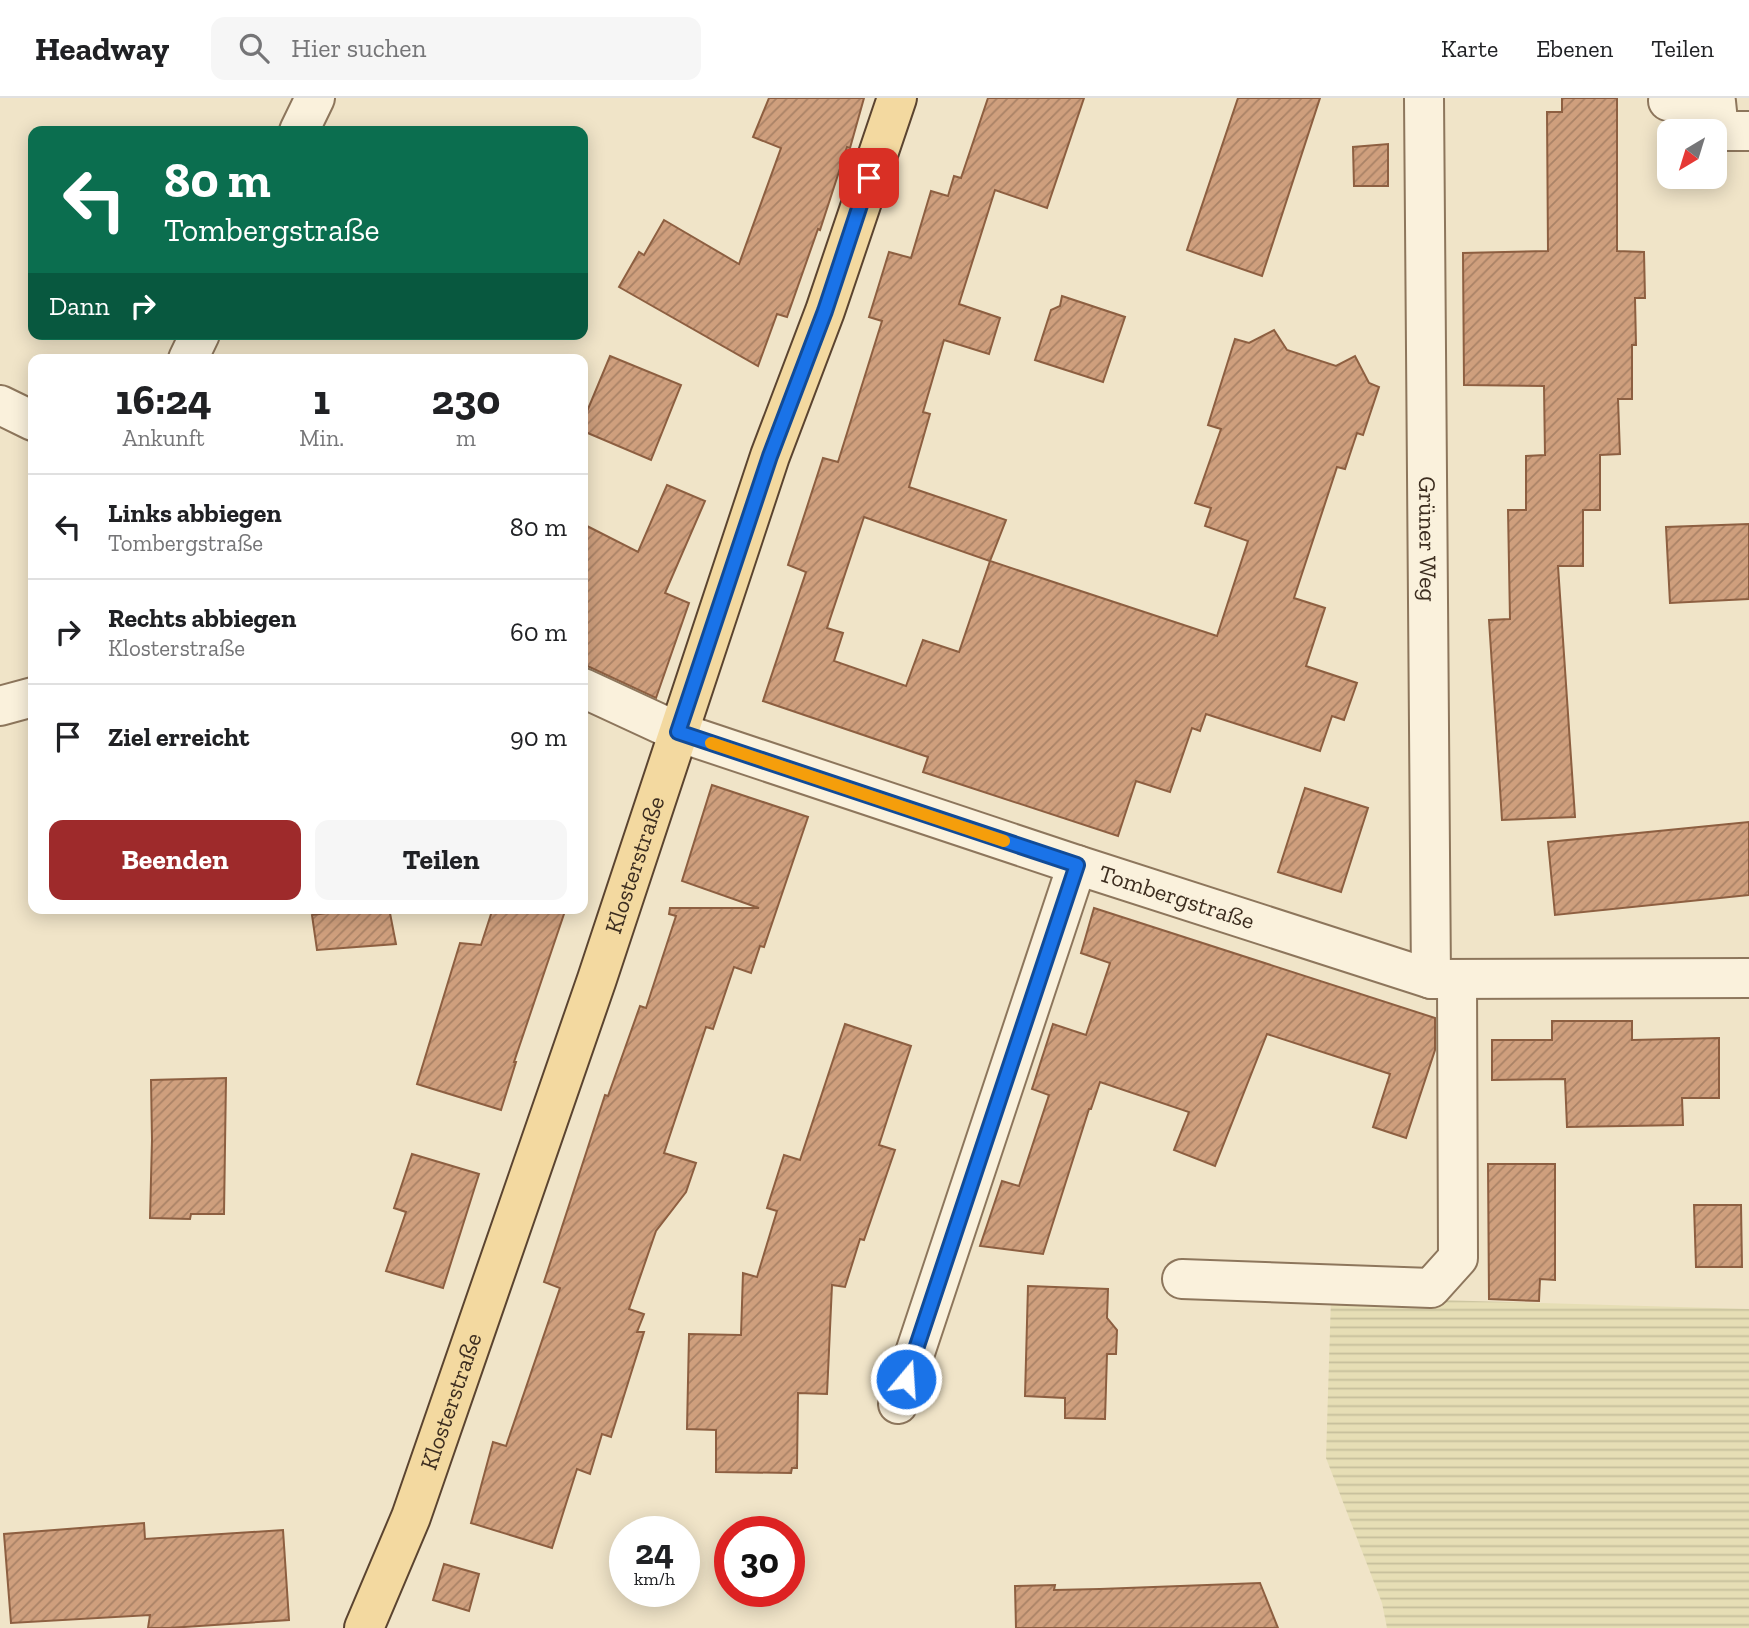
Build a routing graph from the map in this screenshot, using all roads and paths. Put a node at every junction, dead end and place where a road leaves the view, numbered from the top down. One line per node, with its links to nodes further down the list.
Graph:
1 (315, 98): 5 (street)
2 (897, 98): 12 (main road, Klosterstraße)
3 (1424, 98): 15 (street, Grüner Weg)
4 (1668, 101): 6 (street)
5 (301, 126)
6 (1749, 131)
7 (0, 405): 8 (street)
8 (28, 419)
9 (588, 690): 12 (street, Tombergstraße)
10 (28, 698): 11 (street)
11 (0, 706)
12 (678, 732): 13 (street, Tombergstraße); 18 (main road, Klosterstraße)
13 (1077, 865): 15 (street, Tombergstraße); 17 (street)
14 (1749, 978): 15 (street, Tombergstraße)
15 (1444, 979): 16 (street)
16 (1182, 1279)
17 (898, 1404)
18 (364, 1628)

